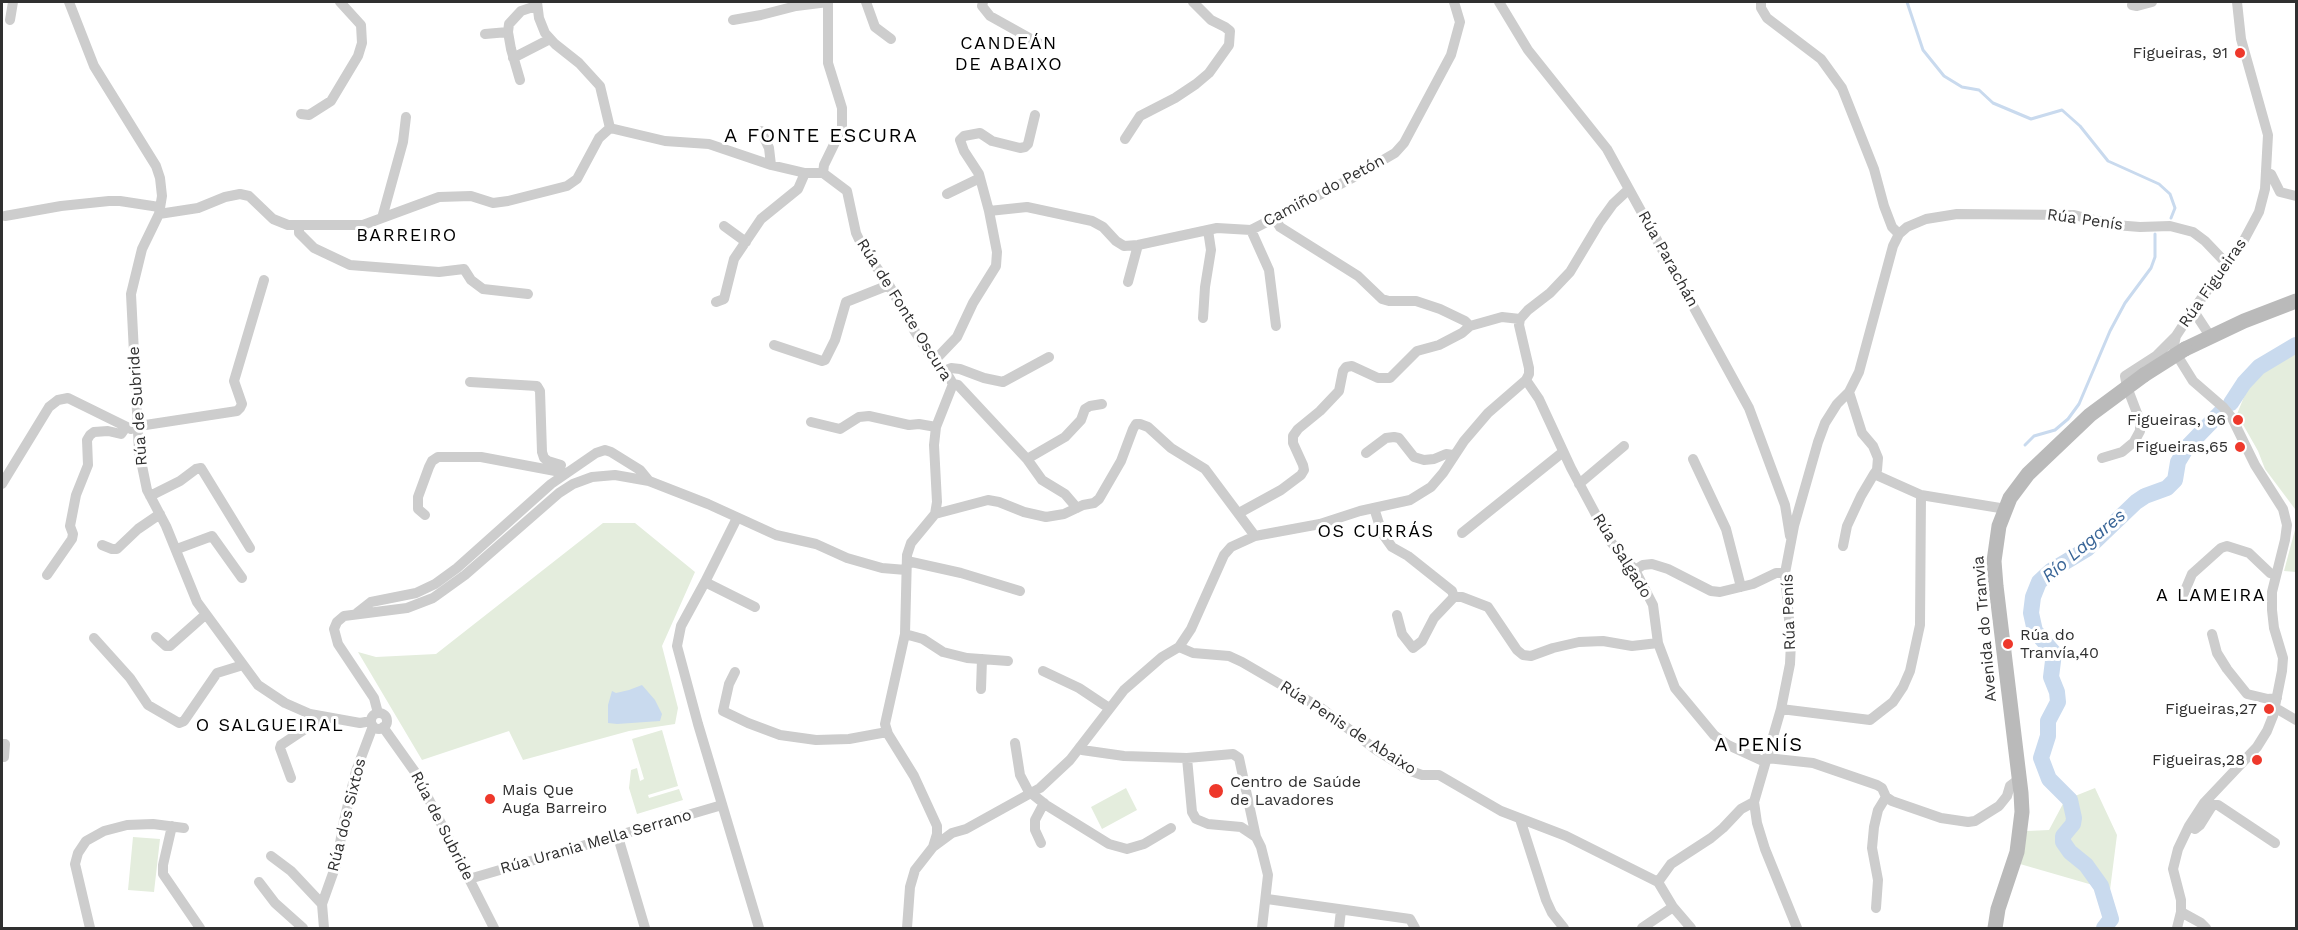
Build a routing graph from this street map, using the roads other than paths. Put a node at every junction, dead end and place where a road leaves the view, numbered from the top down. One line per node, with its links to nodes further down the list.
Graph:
1 (14, 2): 15 (street)
2 (69, 2): 38 (street, Rúa de Subride)
3 (340, 2): 24 (street)
4 (828, 2): 16 (street); 32 (street)
5 (866, 2): 20 (street)
6 (983, 2): 21 (street)
7 (1193, 2): 29 (street)
8 (1454, 2): 42 (street, Camiño do Petón)
9 (1498, 2): 35 (street, Rúa Parachán)
10 (1761, 2): 47 (street)
11 (2152, 2): 14 (street)
12 (2237, 2): 33 (street, Rúa Figueiras)
13 (536, 4): 17 (street); 19 (street)
14 (2132, 5)
15 (10, 20)
16 (734, 20)
17 (508, 32): 18 (street); 22 (street)
18 (485, 34)
19 (550, 39): 22 (street); 27 (street)
20 (891, 39)
21 (1042, 45)
22 (513, 58): 23 (street)
23 (520, 80)
24 (301, 114)
25 (1035, 115): 34 (street)
26 (406, 117): 41 (street)
27 (609, 128): 30 (street); 41 (street)
28 (761, 131): 30 (street)
29 (1125, 139)
30 (771, 165): 31 (street)
31 (805, 173): 32 (street); 48 (street)
32 (823, 173): 53 (street, Rúa de Fonte Oscura)
33 (2267, 173): 37 (street); 50 (street, Rúa Figueiras)
34 (980, 178): 36 (street); 39 (street)
35 (1629, 189): 59 (street); 102 (street, Rúa Parachán)
36 (947, 194)
37 (2296, 196)
38 (159, 210): 40 (street); 43 (street); 77 (street, Rúa de Subride)
39 (989, 210): 49 (street, Camiño do Petón); 66 (street)
40 (5, 216)
41 (382, 218): 43 (street)
42 (1275, 219): 46 (street, Camiño do Petón); 61 (street)
43 (299, 226): 54 (street)
44 (724, 226): 48 (street)
45 (1208, 230): 46 (street, Camiño do Petón); 49 (street, Camiño do Petón); 58 (street)
46 (1251, 230): 60 (street)
47 (1899, 234): 50 (street, Rúa Penís); 72 (street, Rúa Penís)
48 (746, 242): 56 (street)
49 (1138, 245): 52 (street)
50 (2226, 263): 57 (street, Rúa Figueiras)
51 (264, 280): 77 (street)
52 (1128, 282)
53 (889, 285): 64 (street); 66 (street, Rúa de Fonte Oscura)
54 (528, 294)
55 (2296, 301): 63 (main road, Avenida do Tranvia)
56 (716, 302)
57 (2193, 310): 62 (street, Rúa Figueiras); 63 (street)
58 (1203, 318)
59 (1520, 319): 61 (street); 68 (street)
60 (1276, 326)
61 (1470, 326): 96 (street)
62 (2176, 336): 71 (street); 111 (street, Rúa Figueiras)
63 (2210, 336): 71 (main road, Avenida do Tranvia, bridge)
64 (774, 345)
65 (1049, 357): 67 (street)
66 (935, 360): 67 (street, Rúa de Fonte Oscura)
67 (944, 371): 70 (street, Rúa de Fonte Oscura)
68 (1526, 380): 79 (street, Rúa Salgado); 81 (street)
69 (470, 382): 85 (street)
70 (952, 384): 76 (street, Rúa de Fonte Oscura); 83 (street)
71 (2127, 387): 82 (street); 94 (main road, Avenida do Tranvia)
72 (1849, 392): 86 (street); 102 (street, Rúa Penís)
73 (1102, 404): 83 (street)
74 (811, 422): 76 (street)
75 (126, 427): 77 (street); 87 (street); 110 (street)
76 (936, 427): 95 (street, Rúa de Fonte Oscura)
77 (139, 429): 91 (street, Rúa de Subride)
78 (1624, 446): 89 (street)
79 (1563, 452): 89 (street, Rúa Salgado); 100 (street)
80 (1366, 453): 81 (street)
81 (1454, 455): 93 (street)
82 (2102, 458)
83 (1027, 459): 92 (street)
84 (1693, 459): 114 (street)
85 (570, 470): 88 (street); 98 (street); 119 (street)
86 (1874, 474): 90 (street); 104 (street)
87 (2, 481)
88 (649, 481): 99 (street); 119 (street)
89 (1579, 484): 108 (street, Rúa Salgado)
90 (1921, 495): 94 (street); 136 (street)
91 (150, 496): 97 (street, Rúa de Subride); 105 (street)
92 (1077, 508): 95 (street); 96 (street)
93 (1374, 508): 101 (street); 117 (street)
94 (2006, 509): 149 (main road, Avenida do Tranvia)
95 (935, 513): 107 (street)
96 (1239, 513): 101 (street)
97 (160, 514): 103 (street); 106 (street, Rúa de Subride)
98 (425, 515)
99 (736, 518): 107 (street); 113 (street)
100 (1462, 533)
101 (1255, 536): 127 (street)
102 (1791, 539): 109 (street, Rúa Penís)
103 (102, 545)
104 (1843, 546)
105 (250, 548)
106 (177, 549): 112 (street); 120 (street, Rúa de Subride)
107 (906, 566): 115 (street); 122 (street)
108 (1635, 570): 114 (street); 126 (street, Rúa Salgado)
109 (1785, 573): 114 (street); 136 (street, Rúa Penís)
110 (48, 575)
111 (2276, 575): 116 (street); 134 (street, Rúa Figueiras)
112 (242, 579)
113 (705, 582): 118 (street); 154 (street)
114 (1740, 587)
115 (1020, 591)
116 (2184, 593)
117 (1454, 597): 121 (street); 126 (street)
118 (755, 607)
119 (357, 613): 140 (street)
120 (205, 615): 124 (street); 130 (street, Rúa de Subride)
121 (1397, 615)
122 (905, 634): 128 (street); 141 (street)
123 (2212, 634): 134 (street)
124 (156, 637)
125 (94, 638): 130 (street)
126 (1659, 643): 147 (street, Rúa Salgado)
127 (1179, 647): 135 (street); 156 (street, Rúa Penis de Abaixo)
128 (982, 659): 129 (street); 133 (street)
129 (1008, 661)
130 (243, 665): 138 (street, Rúa de Subride)
131 (1043, 671): 135 (street)
132 (735, 672): 141 (street)
133 (981, 689)
134 (2277, 698): 137 (street, Rúa Figueiras)
135 (1109, 708): 144 (street)
136 (1781, 709): 147 (street, Rúa Penís)
137 (2274, 710): 139 (street); 160 (street, Rúa Figueiras)
138 (319, 716): 140 (street, Rúa de Subride); 148 (street)
139 (2296, 720)
140 (376, 722): 170 (street, Rúa de Subride); 174 (street, Rúa dos Sixtos)
141 (887, 732): 158 (street)
142 (1015, 743): 150 (street)
143 (2, 744): 145 (street)
144 (1080, 747): 146 (street); 150 (street)
145 (4, 757)
146 (1187, 758): 155 (street); 159 (street)
147 (1766, 760): 151 (street, Rúa Salgado); 152 (street, Rúa Penís)
148 (291, 778)
149 (2019, 779): 151 (street, Rúa Salgado); 177 (main road, Avenida do Tranvia)
150 (1030, 793): 153 (street); 163 (street)
151 (1886, 797): 176 (street)
152 (1754, 802): 172 (street); 194 (street, Rúa Penís)
153 (1044, 803): 162 (street); 166 (street)
154 (722, 805): 164 (street, Rúa Urania Mella Serrano); 186 (street)
155 (1250, 810): 159 (street); 165 (street)
156 (1520, 819): 172 (street, Rúa Penis de Abaixo); 191 (street)
157 (172, 826): 161 (street); 180 (street); 181 (street)
158 (937, 826): 163 (street); 168 (street)
159 (1236, 826): 165 (street)
160 (2189, 826): 167 (street); 179 (street, Rúa Figueiras)
161 (184, 828)
162 (1172, 828)
163 (952, 833): 168 (street)
164 (618, 837): 170 (street, Rúa Urania Mella Serrano); 185 (street)
165 (1256, 837): 173 (street)
166 (1041, 843)
167 (2275, 843)
168 (933, 847): 187 (street)
169 (271, 856): 174 (street)
170 (469, 879): 184 (street, Rúa de Subride)
171 (259, 882): 182 (street)
172 (1658, 882): 175 (street)
173 (1267, 899): 178 (street); 188 (street)
174 (322, 904): 183 (street, Rúa dos Sixtos)
175 (1673, 907): 192 (street); 193 (street)
176 (1876, 908)
177 (1998, 909): 195 (street); 196 (main road, Avenida do Tranvia)
178 (1341, 910): 189 (street); 190 (street)
179 (2181, 912): 197 (street, Rúa Figueiras); 198 (street)
180 (90, 928)
181 (200, 928)
182 (303, 928)
183 (324, 928)
184 (494, 928)
185 (645, 928)
186 (759, 928)
187 (907, 928)
188 (1262, 928)
189 (1339, 928)
190 (1415, 928)
191 (1564, 928)
192 (1642, 928)
193 (1691, 928)
194 (1797, 928)
195 (1986, 928)
196 (1995, 928)
197 (2176, 928)
198 (2206, 928)

